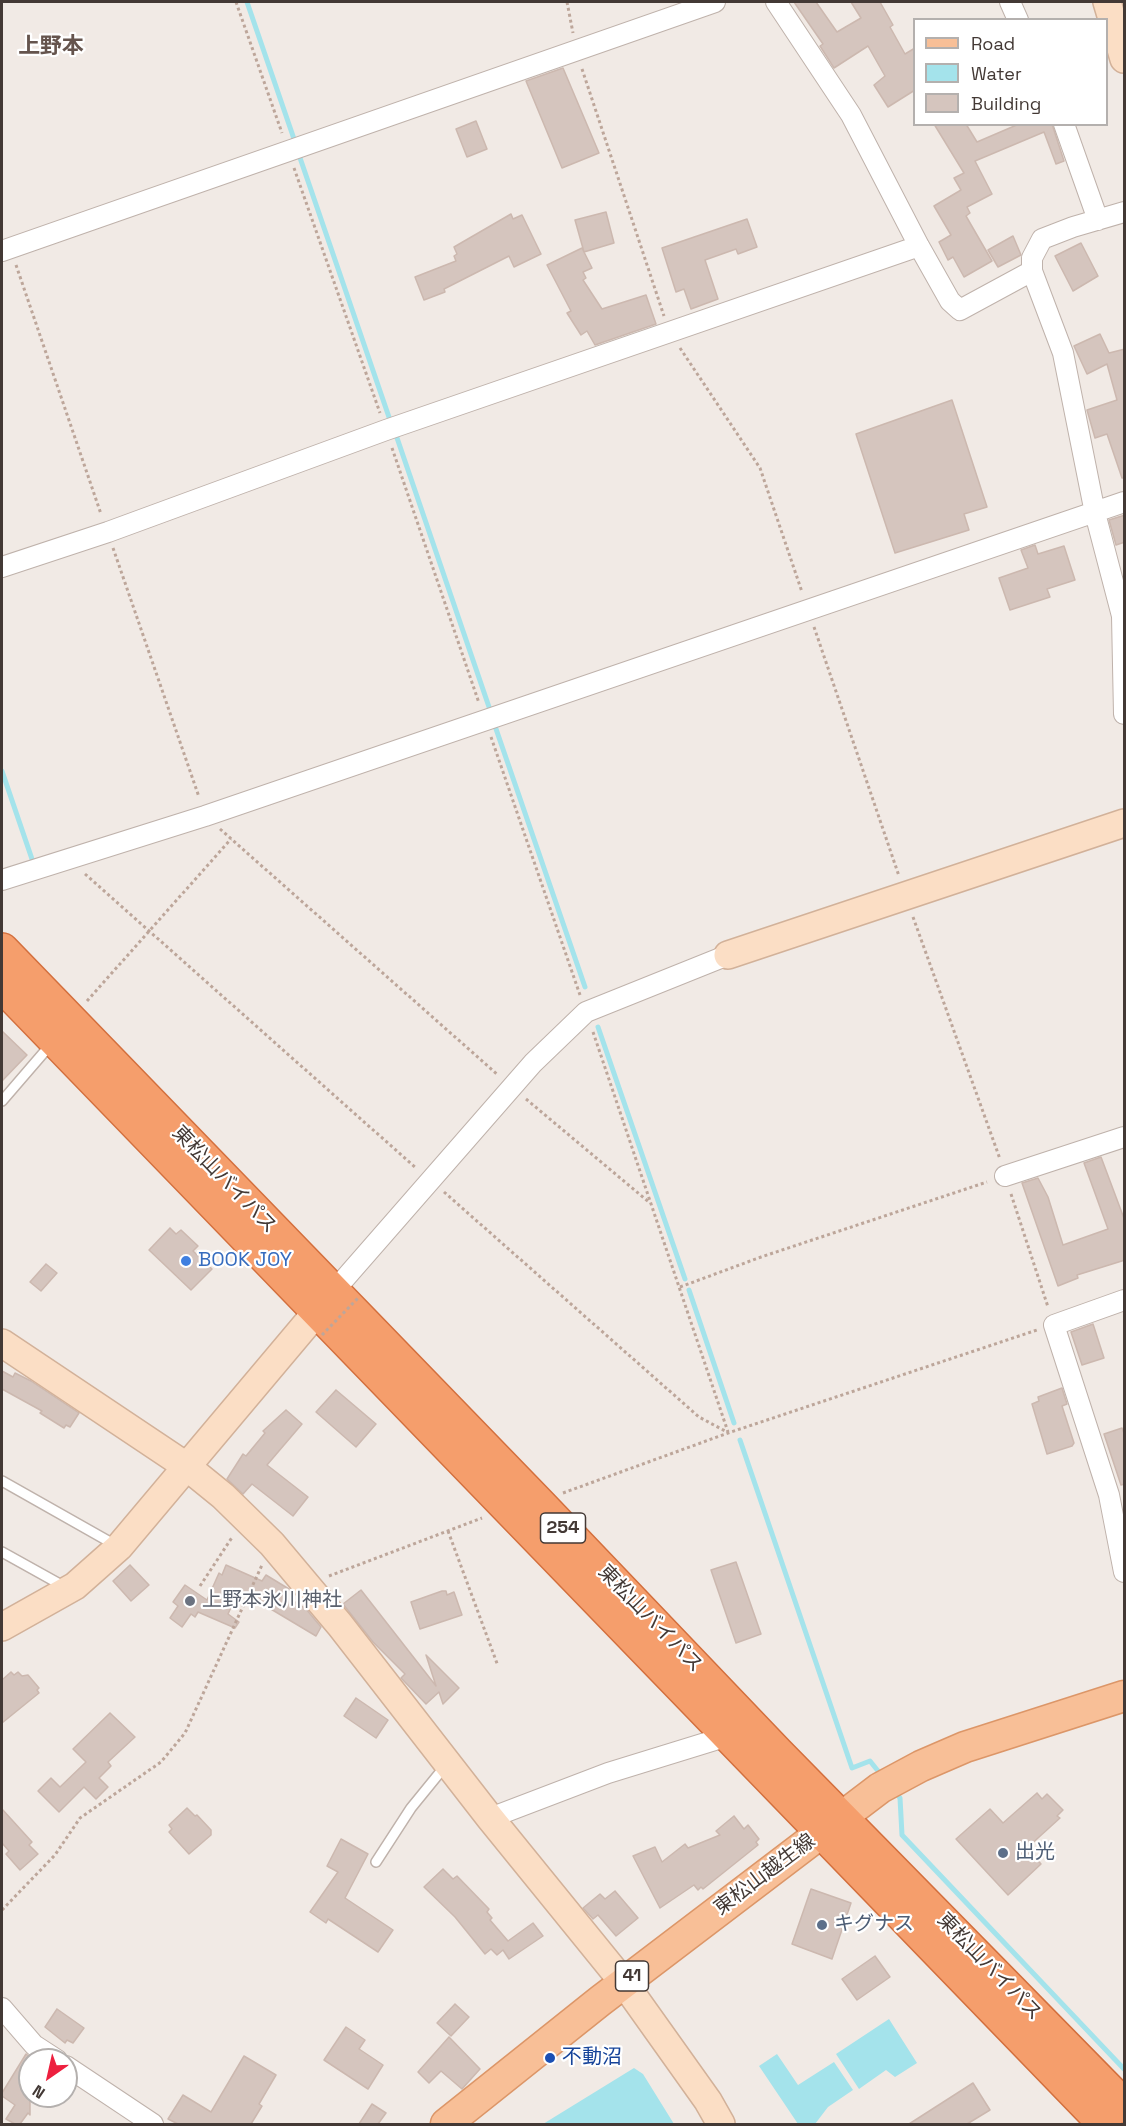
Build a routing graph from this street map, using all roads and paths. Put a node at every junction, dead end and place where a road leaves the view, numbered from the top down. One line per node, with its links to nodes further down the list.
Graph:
1 (567, 2): 7 (path)
2 (715, 2): 7 (street)
3 (776, 2): 12 (street)
4 (1010, 2): 6 (street)
5 (1107, 2): 8 (street)
6 (1017, 18)
7 (576, 50): 13 (street); 15 (path)
8 (1125, 59)
9 (1065, 126): 11 (street)
10 (1125, 212): 11 (street)
11 (1098, 220): 14 (street)
12 (918, 246): 14 (street); 15 (street)
13 (6, 249): 18 (path)
14 (1032, 271): 17 (street)
15 (670, 333): 18 (street); 20 (path)
16 (1125, 502): 17 (street)
17 (1095, 513): 20 (street); 21 (street)
18 (108, 532): 19 (street); 22 (path)
19 (2, 567)
20 (809, 611): 22 (street); 27 (path)
21 (1125, 714)
22 (205, 816): 24 (path); 25 (street)
23 (1125, 823): 27 (street)
24 (231, 839): 28 (path); 33 (path)
25 (69, 860): 26 (street); 28 (path)
26 (2, 880)
27 (905, 895): 30 (street); 36 (path)
28 (150, 932): 32 (path); 37 (path)
29 (2, 950): 32 (highway, 東松山バイパス / 254)
30 (728, 955): 33 (street)
31 (2, 985): 32 (highway, 東松山バイパス / 254)
32 (62, 1030): 34 (lane); 41 (highway, 東松山バイパス / 254)
33 (512, 1088): 37 (street); 38 (path)
34 (2, 1101)
35 (1125, 1137): 36 (street)
36 (1005, 1176): 39 (path); 42 (path)
37 (432, 1182): 41 (street); 44 (path)
38 (651, 1204)
39 (680, 1287)
40 (1125, 1300): 42 (street)
41 (333, 1308): 41 (path, bridge); 45 (street); 47 (highway, 東松山バイパス / 254)
42 (1054, 1324): 44 (path); 53 (street)
43 (2, 1343): 45 (street)
44 (728, 1432): 47 (path)
45 (186, 1466): 48 (street); 51 (street)
46 (2, 1481): 51 (lane)
47 (525, 1506): 49 (path); 60 (highway, 東松山バイパス / 254); 63 (highway, 東松山バイパス / 254)
48 (245, 1517): 50 (street); 54 (path)
49 (448, 1531): 55 (path); 58 (path)
50 (272, 1544): 55 (street); 65 (path)
51 (119, 1547): 56 (street)
52 (2, 1552): 56 (lane)
53 (1125, 1572)
54 (200, 1586)
55 (308, 1586): 61 (street)
56 (69, 1589): 57 (street)
57 (2, 1627)
58 (498, 1666)
59 (1125, 1696): 63 (main road, 東松山越生線 / 41)
60 (728, 1736): 62 (street); 63 (highway, 東松山バイパス / 254)
61 (447, 1763): 62 (street); 64 (lane)
62 (490, 1818): 66 (street)
63 (832, 1824): 66 (main road, 東松山越生線 / 41); 70 (highway, 東松山バイパス / 254); 74 (highway, 東松山バイパス / 254)
64 (376, 1862)
65 (2, 1910)
66 (624, 1983): 71 (main road, 東松山越生線 / 41); 73 (street)
67 (2, 2008): 68 (street)
68 (39, 2048)
69 (78, 2074): 72 (street)
70 (1125, 2106)
71 (460, 2121)
72 (153, 2124)
73 (721, 2124)
74 (1105, 2124)

